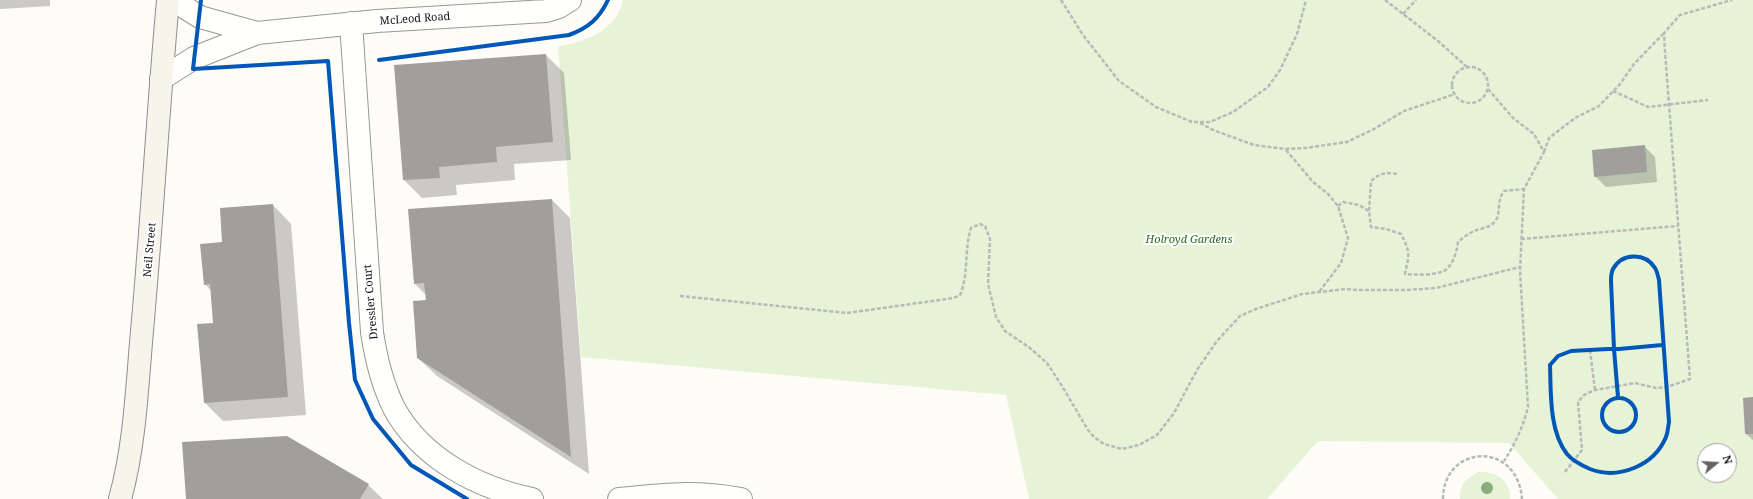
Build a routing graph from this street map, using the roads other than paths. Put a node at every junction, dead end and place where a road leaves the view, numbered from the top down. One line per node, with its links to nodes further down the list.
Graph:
1 (168, 0): 6 (main road, Neil Street)
2 (173, 0): 5 (street, McLeod Road)
3 (570, 0): 4 (street, McLeod Road)
4 (351, 23): 5 (street, McLeod Road); 8 (street, Dressler Court)
5 (257, 33): 6 (street, McLeod Road)
6 (161, 79): 7 (main road, Neil Street)
7 (120, 499)
8 (532, 499)
9 (619, 499): 10 (street)
10 (740, 499)

